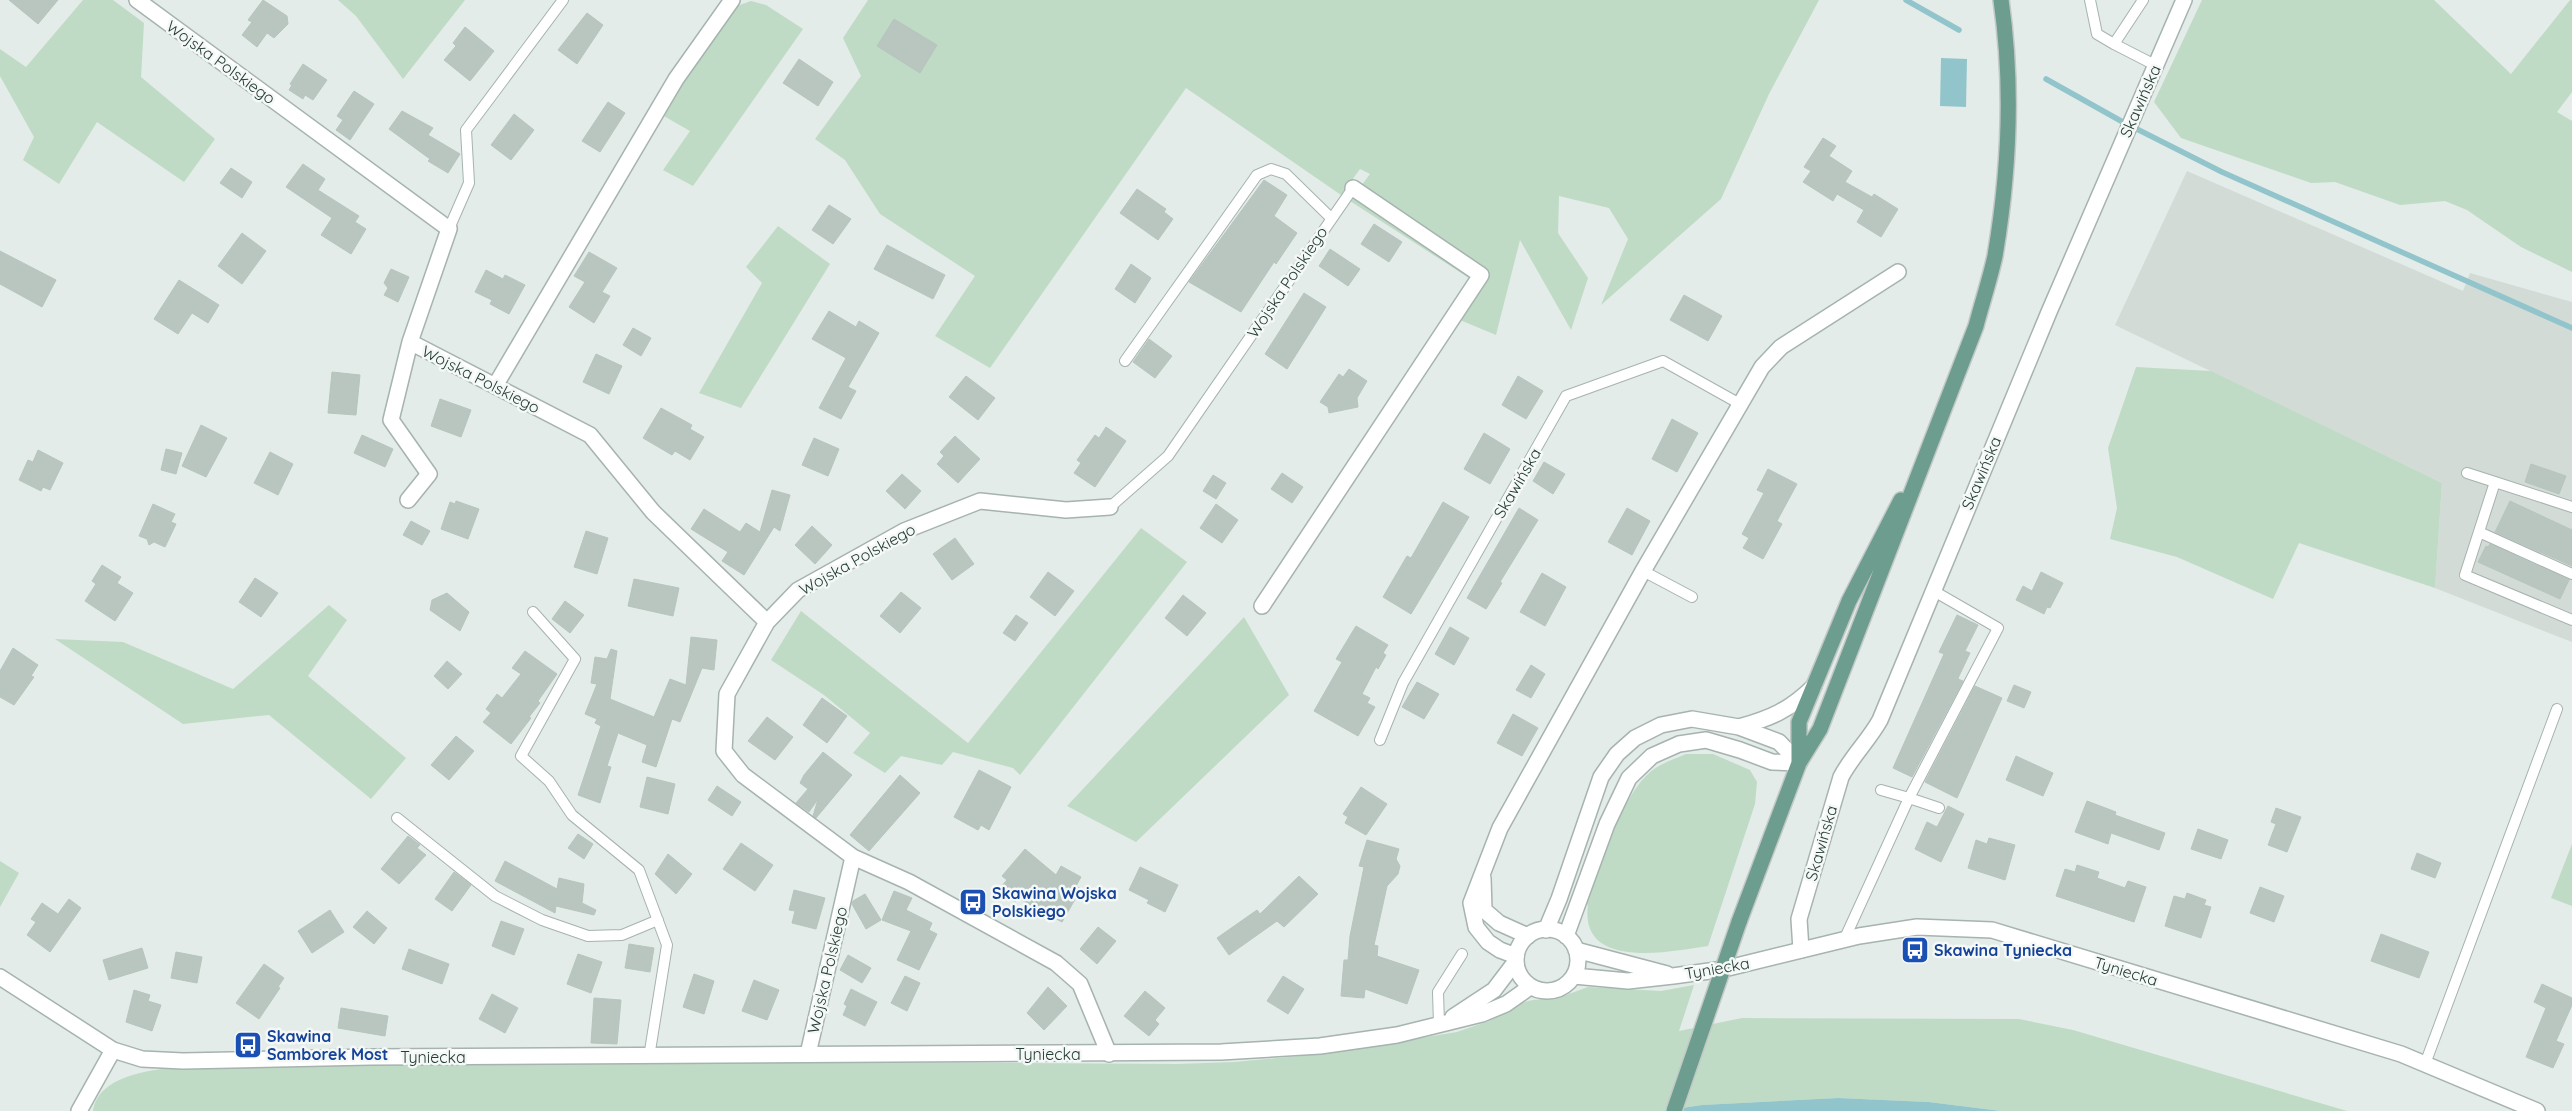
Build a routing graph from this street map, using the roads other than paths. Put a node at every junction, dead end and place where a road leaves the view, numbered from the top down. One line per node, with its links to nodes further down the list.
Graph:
1 (137, 0): 12 (street, Wojska Polskiego)
2 (563, 0): 12 (lane, Wojska Polskiego)
3 (732, 0): 16 (street)
4 (2001, 0): 18 (main road)
5 (2090, 0): 8 (lane)
6 (2143, 0): 8 (lane)
7 (2184, 0): 9 (street, Skawińska)
8 (2114, 44): 9 (lane)
9 (2155, 65): 27 (street, Skawińska)
10 (1353, 188): 11 (lane, Wojska Polskiego); 29 (street, Wojska Polskiego)
11 (1331, 218): 15 (lane); 22 (lane, Wojska Polskiego)
12 (448, 231): 14 (street, Wojska Polskiego)
13 (1898, 272): 17 (street)
14 (410, 342): 16 (street, Wojska Polskiego); 21 (street, Wojska Polskiego)
15 (1125, 361)
16 (494, 386): 32 (street, Wojska Polskiego)
17 (1740, 404): 25 (street); 36 (lane, Skawińska)
18 (1922, 461): 33 (main road); 37 (main road)
19 (2467, 474): 20 (lane)
20 (2495, 482): 23 (lane); 24 (lane)
21 (408, 500)
22 (1110, 507): 32 (street, Wojska Polskiego)
23 (2572, 507)
24 (2479, 532): 26 (lane); 31 (lane)
25 (1643, 571): 28 (lane); 43 (street)
26 (2572, 574)
27 (1932, 590): 39 (lane); 50 (street, Skawińska)
28 (1692, 597)
29 (1262, 606)
30 (533, 612): 44 (lane)
31 (2571, 618)
32 (767, 622): 42 (street, Wojska Polskiego)
33 (1814, 686): 35 (street); 37 (main road)
34 (2557, 709): 62 (lane)
35 (1739, 726): 37 (street); 45 (street)
36 (1380, 740)
37 (1799, 763): 47 (street); 64 (main road, bridge)
38 (1881, 790): 39 (lane)
39 (1909, 798): 40 (lane); 48 (lane)
40 (1939, 808)
41 (397, 818): 44 (lane)
42 (853, 857): 59 (street, Wojska Polskiego); 60 (street, Wojska Polskiego)
43 (1482, 873): 46 (street); 52 (street)
44 (658, 920): 61 (lane)
45 (1546, 930): 46 (street); 47 (street)
46 (1528, 936): 52 (street)
47 (1566, 936): 49 (street)
48 (1844, 940): 50 (street, Tyniecka); 62 (street, Tyniecka)
49 (1576, 950): 53 (street); 54 (street, Tyniecka)
50 (1801, 950): 54 (street, Tyniecka)
51 (1462, 954): 57 (lane)
52 (1516, 958): 56 (street); 57 (street, Tyniecka)
53 (1574, 976): 54 (street, Tyniecka); 56 (street)
54 (1673, 976)
55 (0, 977): 58 (street, Tyniecka)
56 (1530, 987): 57 (street, Tyniecka)
57 (1442, 1024): 60 (street, Tyniecka)
58 (113, 1050): 61 (street, Tyniecka); 63 (street)
59 (808, 1054): 60 (street, Tyniecka); 61 (street, Tyniecka)
60 (1109, 1054)
61 (649, 1056)
62 (2425, 1064): 65 (street, Tyniecka)
63 (80, 1111)
64 (1674, 1111)
65 (2536, 1111)

